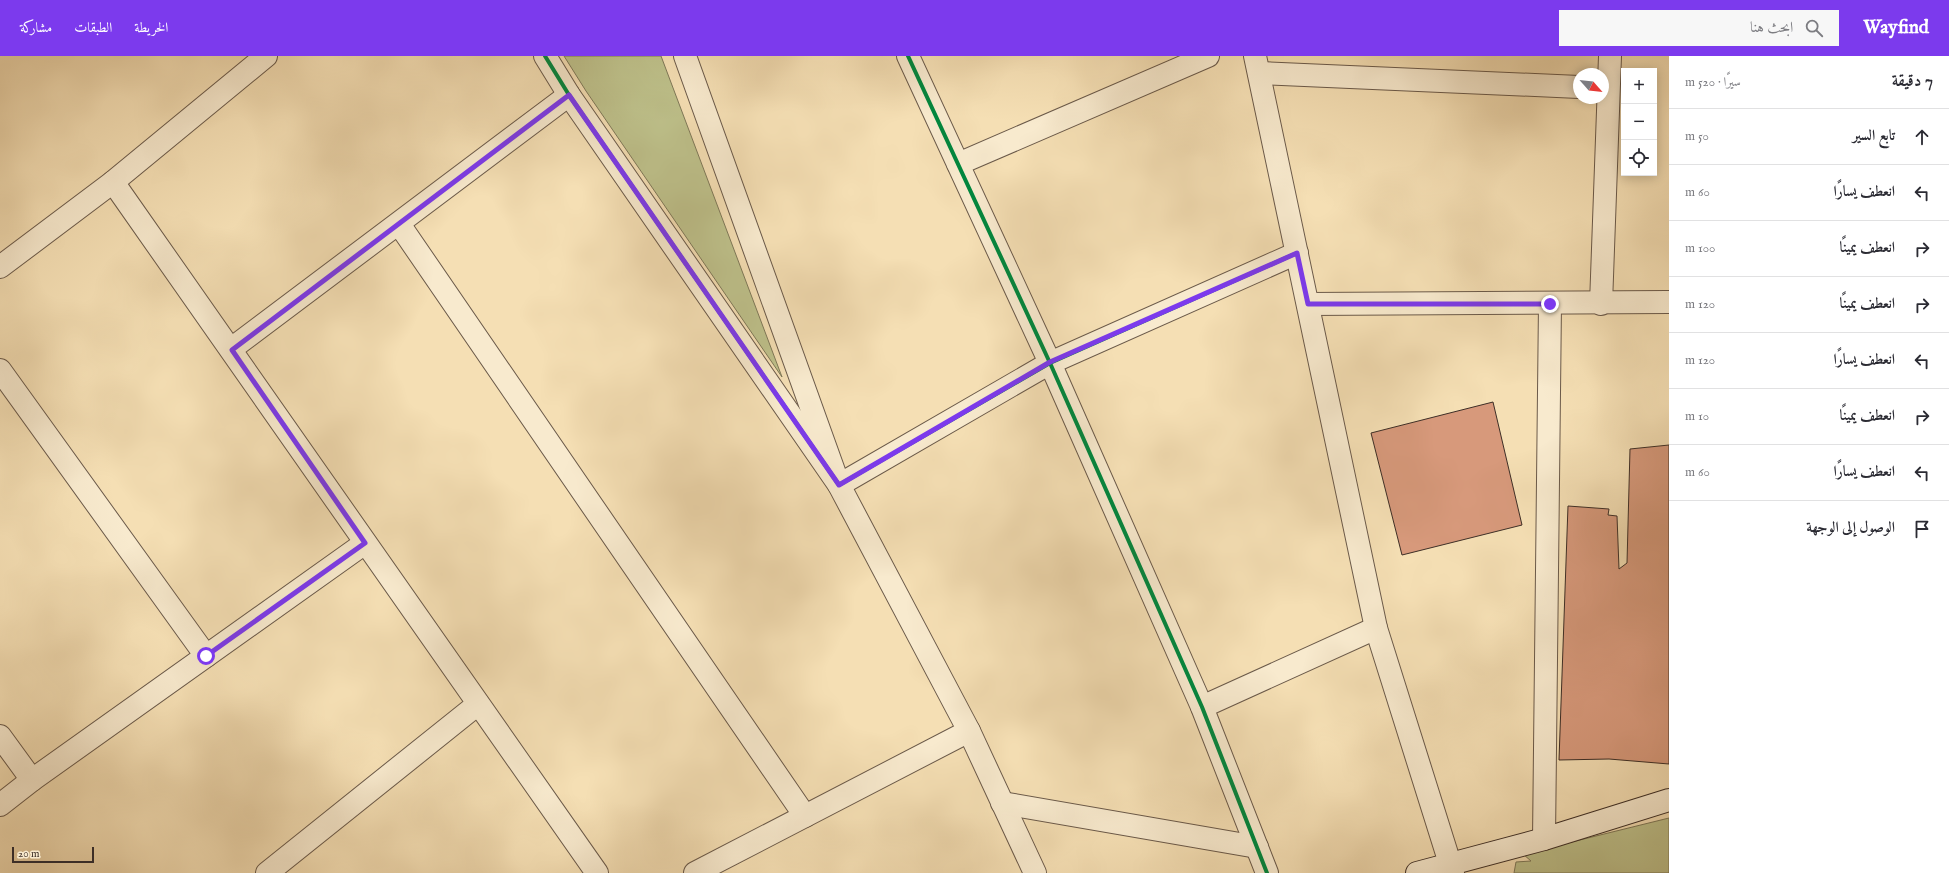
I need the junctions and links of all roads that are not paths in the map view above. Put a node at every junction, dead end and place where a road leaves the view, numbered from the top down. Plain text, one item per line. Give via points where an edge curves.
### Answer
1 (266, 56) edge
2 (545, 56) edge
3 (685, 56) edge
4 (908, 56) edge
5 (1208, 56) edge
6 (1610, 56) edge
7 (1257, 65) edge
8 (1608, 68) edge
9 (1573, 87) edge
10 (569, 95) junction
11 (1606, 104) edge
12 (958, 164) junction
13 (113, 182) junction
14 (398, 224) junction
15 (1297, 253) junction
16 (0, 267) edge
17 (1669, 302) edge
18 (1308, 304) junction
19 (1550, 304) junction
20 (1601, 304) junction
21 (232, 350) junction
22 (1050, 362) junction
23 (0, 370) edge
24 (839, 485) junction
25 (365, 543) junction
26 (1376, 628) junction
27 (206, 656) junction
28 (478, 704) junction
29 (1202, 707) junction
30 (969, 732) junction
31 (0, 736) edge
32 (32, 780) junction
33 (1669, 800) edge
34 (1002, 803) junction
35 (0, 805) edge
36 (805, 816) junction
37 (1544, 839) junction
38 (1256, 847) junction
39 (1451, 869) edge
40 (267, 873) edge
41 (597, 873) edge
42 (695, 873) edge
43 (1035, 873) edge
44 (1267, 873) edge
45 (1417, 873) edge

1 - 13 street
2 - 10 street
3 - 24 street
4 - 12 street
5 - 12 street
6 - 8 street
7 - 9 street
7 - 15 street
10 - 14 street
10 - 24 street
11 - 20 street
12 - 22 street
13 - 16 street
13 - 21 street
14 - 21 street
14 - 36 street
15 - 18 street
15 - 22 street
17 - 20 street
18 - 19 street
18 - 26 street
19 - 20 street
19 - 37 street
21 - 25 street
22 - 24 street
22 - 29 street
23 - 27 street
24 - 30 street
25 - 27 street
25 - 28 street
26 - 29 street
26 - 39 street
27 - 32 street
28 - 40 street
28 - 41 street
29 - 38 street
30 - 34 street
30 - 36 street
31 - 32 street
32 - 35 street
33 - 37 street
34 - 38 street
34 - 43 street
36 - 42 street
37 - 39 street
38 - 44 street
39 - 45 street

